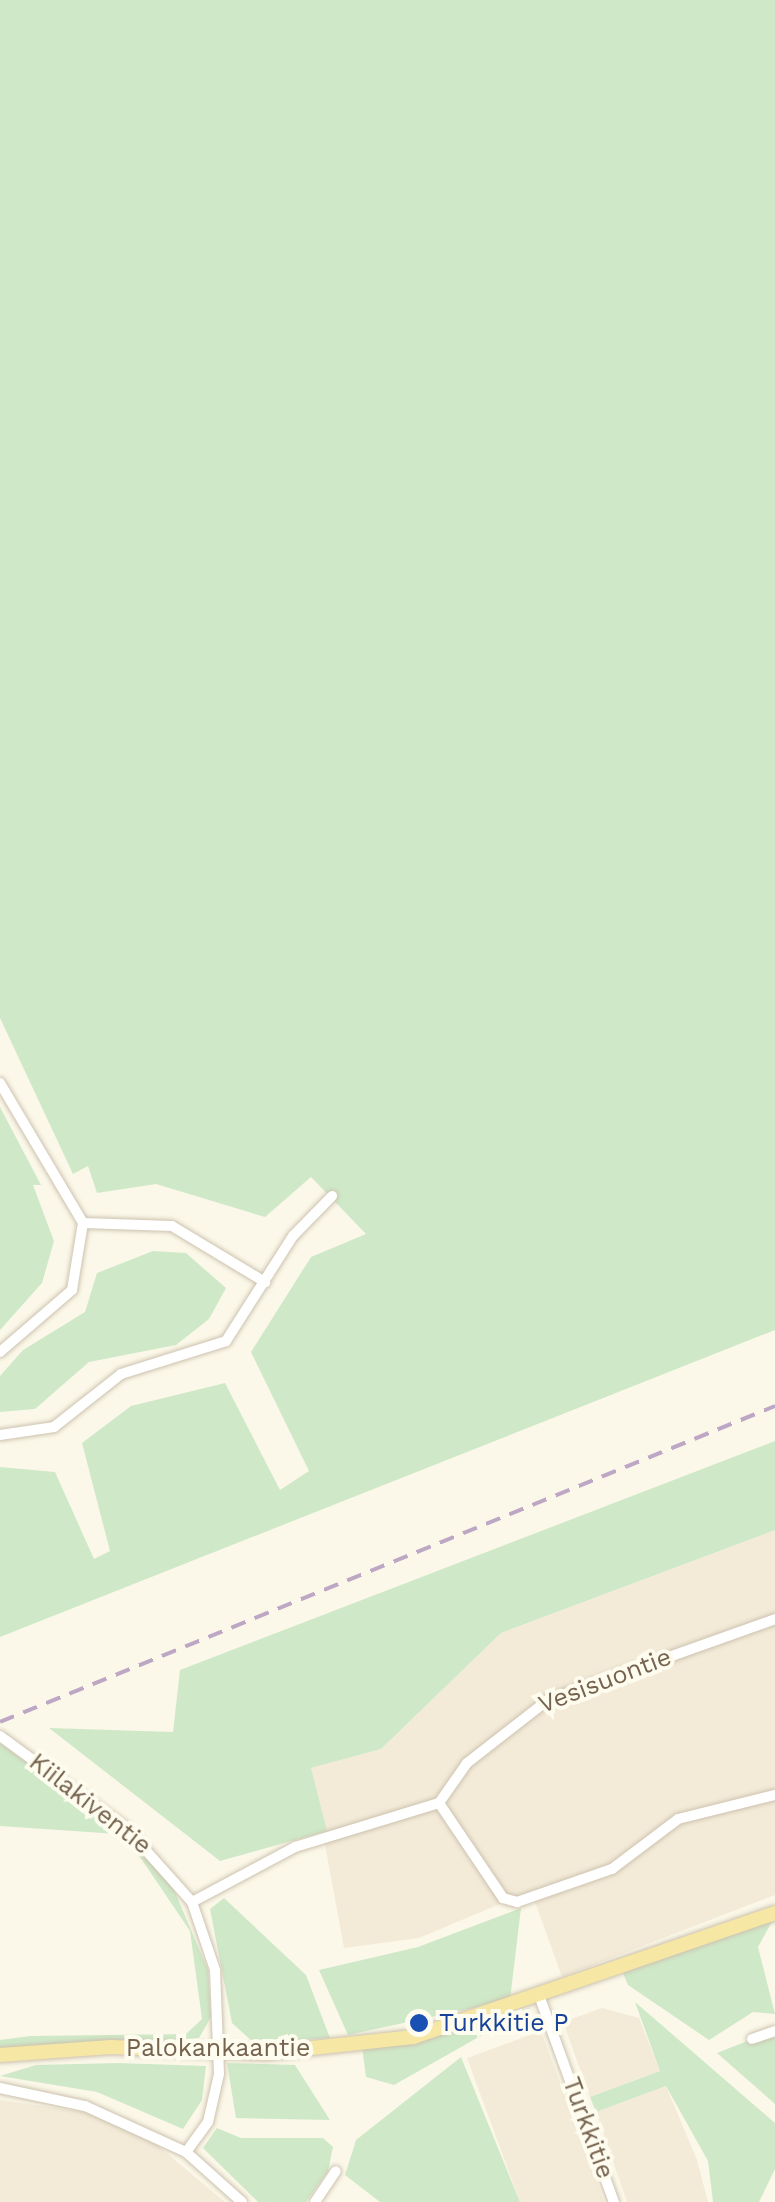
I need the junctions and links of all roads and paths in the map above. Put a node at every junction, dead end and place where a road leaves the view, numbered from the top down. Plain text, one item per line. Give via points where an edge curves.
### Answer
1 (0, 1082) edge
2 (332, 1196) dead end
3 (83, 1223) junction
4 (264, 1282) junction
5 (0, 1352) edge
6 (0, 1435) edge
7 (775, 1619) edge
8 (0, 1736) edge
9 (775, 1795) edge
10 (439, 1803) junction
11 (192, 1902) junction
12 (775, 1913) edge
13 (540, 1998) junction
14 (775, 2031) edge
15 (752, 2039) dead end
16 (218, 2049) junction
17 (0, 2056) edge
18 (0, 2088) edge
19 (186, 2152) junction
20 (336, 2171) dead end
21 (242, 2202) edge
22 (315, 2202) edge
23 (614, 2202) edge

1 - 3 street
2 - 4 street
3 - 4 street via 172,1226
3 - 5 street via 72,1290
4 - 6 street via 218,1346 121,1374 54,1427
7 - 10 street, Vesisuontie via 525,1712 450,1780
8 - 11 street, Kiilakiventie via 126,1826
9 - 10 street via 678,1819 612,1869 516,1902 504,1898
10 - 11 street via 295,1848
11 - 16 street, Kiilakiventie via 215,1970
12 - 13 main road, Palokankaantie
13 - 16 main road, Palokankaantie via 412,2037 266,2053
13 - 23 street, Turkkitie
14 - 15 street
16 - 17 main road, Palokankaantie
16 - 19 street, Kiilakiventie via 208,2122
18 - 19 street via 86,2106
19 - 21 street
20 - 22 street

